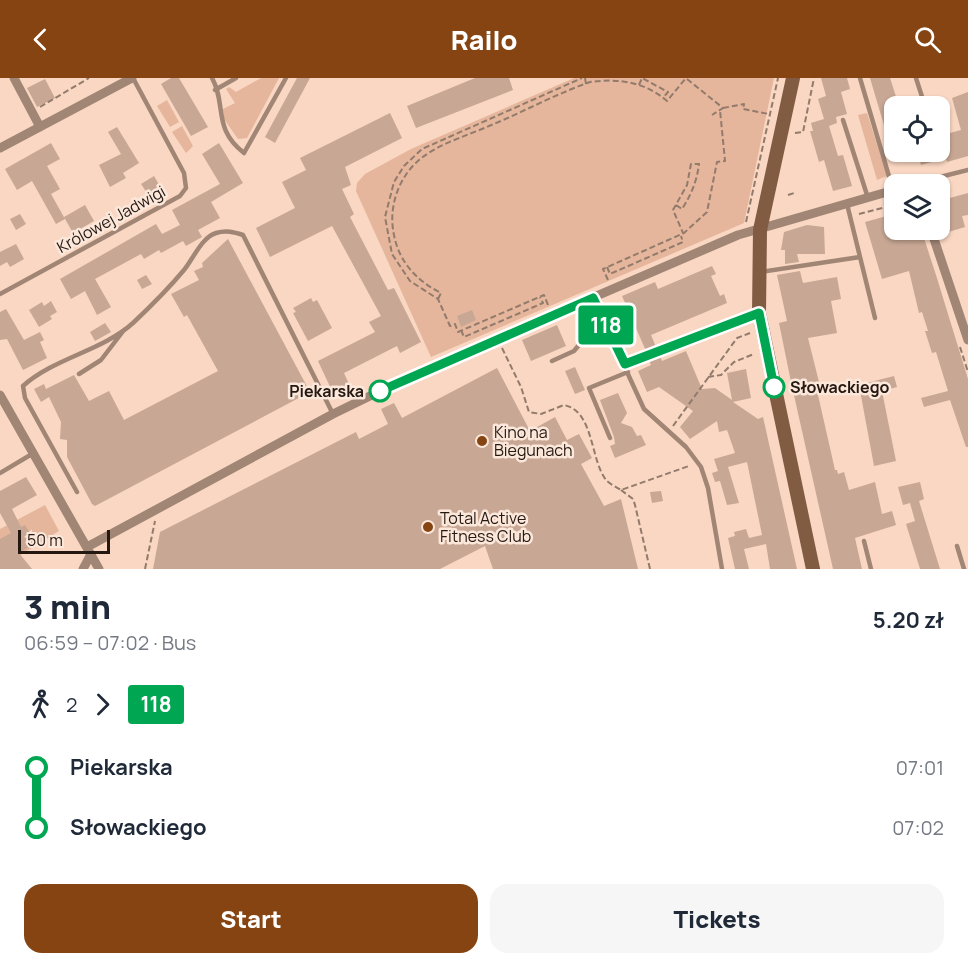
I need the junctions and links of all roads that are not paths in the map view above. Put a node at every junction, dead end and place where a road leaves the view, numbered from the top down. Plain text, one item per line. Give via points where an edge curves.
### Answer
1 (14, 78) edge
2 (133, 78) edge
3 (212, 78) edge
4 (236, 78) edge
5 (286, 78) edge
6 (860, 78) edge
7 (916, 78) edge
8 (798, 82) edge
9 (215, 90) junction
10 (922, 96) edge
11 (843, 120) dead end
12 (40, 127) junction
13 (0, 148) edge
14 (968, 170) edge
15 (888, 174) edge
16 (950, 175) edge
17 (884, 193) edge
18 (868, 198) junction
19 (847, 204) junction
20 (760, 230) junction
21 (934, 240) edge
22 (860, 257) junction
23 (758, 273) junction
24 (0, 294) edge
25 (593, 298) junction
26 (759, 313) junction
27 (875, 318) dead end
28 (604, 321) junction
29 (125, 328) junction
30 (968, 340) edge
31 (552, 360) dead end
32 (625, 364) junction
33 (628, 372) junction
34 (80, 374) dead end
35 (0, 395) edge
36 (333, 414) junction
37 (610, 438) dead end
38 (32, 454) junction
39 (0, 473) edge
40 (77, 492) dead end
41 (864, 541) dead end
42 (957, 546) dead end
43 (89, 551) junction
44 (83, 569) edge
45 (99, 569) edge
46 (722, 569) edge
47 (813, 569) edge
48 (871, 569) edge
49 (964, 569) edge

1 - 12 street
2 - 12 street
2 - 24 lane, Królowej Jadwigi via 184,173 186,188 180,196
3 - 9 lane
4 - 9 lane
5 - 9 lane via 244,153 224,130
6 - 15 lane
7 - 10 lane
8 - 20 main road
11 - 18 lane
12 - 13 street
14 - 16 lane
17 - 18 street
18 - 19 street
19 - 20 street
19 - 22 lane
20 - 23 main road
20 - 25 street
21 - 30 street
22 - 23 lane
22 - 27 lane
23 - 26 main road
25 - 28 lane
25 - 36 street
26 - 32 lane
26 - 47 main road
28 - 31 lane via 592,328 574,351
28 - 32 lane
29 - 34 lane via 101,360
29 - 36 lane via 184,270 214,233 230,231 243,235
29 - 40 lane via 38,372 22,386
32 - 33 lane
33 - 37 lane via 589,388
33 - 46 lane via 644,410 698,463 708,488
35 - 38 street
36 - 43 street
38 - 39 lane
38 - 43 street
41 - 48 lane
42 - 49 lane
43 - 44 street
43 - 45 street

